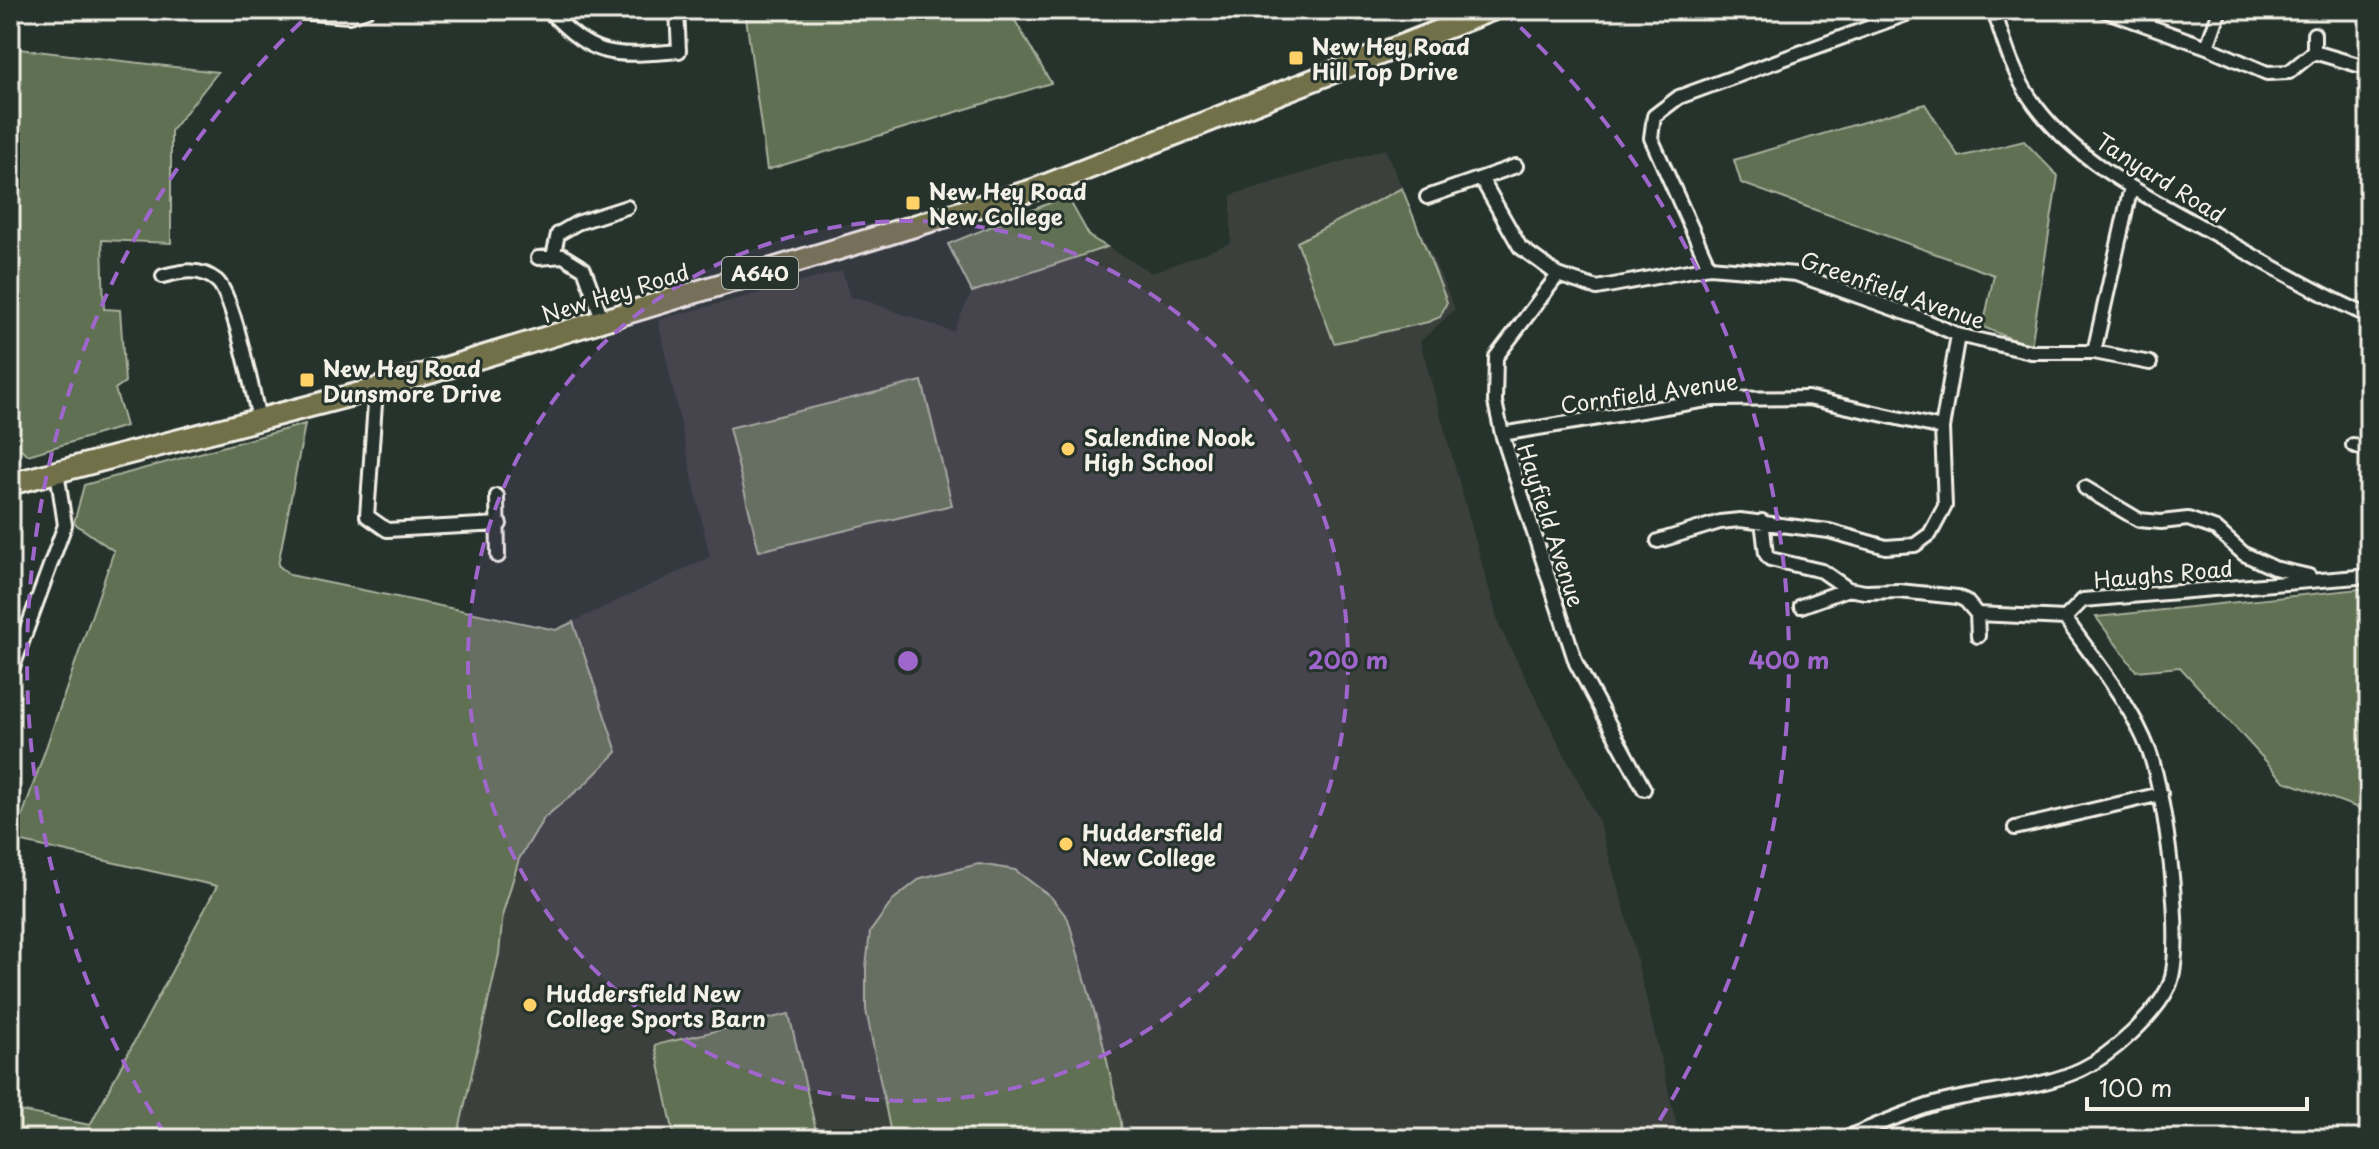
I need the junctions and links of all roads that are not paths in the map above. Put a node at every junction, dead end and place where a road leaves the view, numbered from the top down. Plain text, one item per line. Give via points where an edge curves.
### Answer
1 (270, 10) edge
2 (367, 10) edge
3 (548, 10) edge
4 (677, 10) edge
5 (1492, 10) edge
6 (1917, 10) edge
7 (1994, 10) edge
8 (2104, 10) edge
9 (2220, 10) edge
10 (1463, 15) edge
11 (2314, 34) dead end
12 (2207, 47) junction
13 (2314, 52) junction
14 (2358, 65) dead end
15 (1516, 166) dead end
16 (1482, 180) junction
17 (2131, 187) junction
18 (1427, 197) dead end
19 (627, 207) dead end
20 (553, 257) junction
21 (538, 258) dead end
22 (1709, 267) junction
23 (1558, 275) junction
24 (163, 276) dead end
25 (2369, 316) edge
26 (603, 321) junction
27 (1958, 335) junction
28 (2094, 352) junction
29 (2150, 363) dead end
30 (376, 389) junction
31 (259, 418) junction
32 (1942, 428) junction
33 (1502, 434) junction
34 (2353, 445) dead end
35 (2369, 451) edge
36 (57, 471) junction
37 (10, 484) edge
38 (2085, 488) dead end
39 (497, 496) dead end
40 (1762, 521) junction
41 (500, 524) junction
42 (1658, 541) dead end
43 (498, 556) dead end
44 (2367, 576) edge
45 (1848, 589) junction
46 (1801, 606) dead end
47 (1977, 614) junction
48 (2065, 618) junction
49 (1978, 636) dead end
50 (10, 675) edge
51 (1644, 789) dead end
52 (2161, 794) junction
53 (2015, 828) dead end
54 (1843, 1139) edge

1 - 2 street via 349,16
3 - 4 street via 570,34 621,56 679,51
5 - 10 highway, New Hey Road / A640
6 - 22 street via 1679,97 1654,116 1651,138
7 - 17 street, Tanyard Road via 2011,63 2035,105 2074,146
8 - 12 street
9 - 12 street
10 - 26 highway, New Hey Road / A640 via 1033,190
11 - 13 street
12 - 13 street via 2267,73 2289,72
13 - 14 street
15 - 16 street
16 - 18 street
16 - 23 street, Greenfield Avenue via 1520,247
17 - 25 street, Tanyard Road
17 - 28 street
19 - 20 street via 558,234
20 - 21 street
20 - 26 street via 563,256 584,269
22 - 23 street, Greenfield Avenue via 1597,288
22 - 27 street, Greenfield Avenue via 1796,274
23 - 33 street, Hayfield Avenue via 1496,357 1495,402
24 - 31 street via 188,270 218,282 229,301
26 - 30 highway, New Hey Road / A640
27 - 28 street, Greenfield Avenue via 2031,352
27 - 32 street
28 - 29 street, Greenfield Avenue
30 - 31 highway, New Hey Road / A640
30 - 41 street via 367,516 387,530
31 - 36 highway, New Hey Road / A640
32 - 33 street, Cornfield Avenue via 1808,398 1713,399
32 - 40 street via 1945,506 1930,534 1915,545 1886,547
33 - 51 street, Hayfield Avenue via 1576,663
34 - 35 street
36 - 37 highway, New Hey Road / A640
36 - 50 street via 65,525
38 - 44 street, Haughs Road via 2139,520 2188,519 2216,529 2244,554 2274,568 2305,576
39 - 41 street
40 - 42 street via 1720,522
40 - 45 street via 1770,559 1822,571
41 - 43 street
44 - 48 street, Haughs Road via 2083,600
45 - 46 street
45 - 47 street via 1958,597
47 - 48 street
47 - 49 street
48 - 52 street via 2132,714
52 - 53 street
52 - 54 street via 2173,878 2174,957 2169,985 2150,1013 2113,1050 2083,1069 2051,1081 1934,1104

